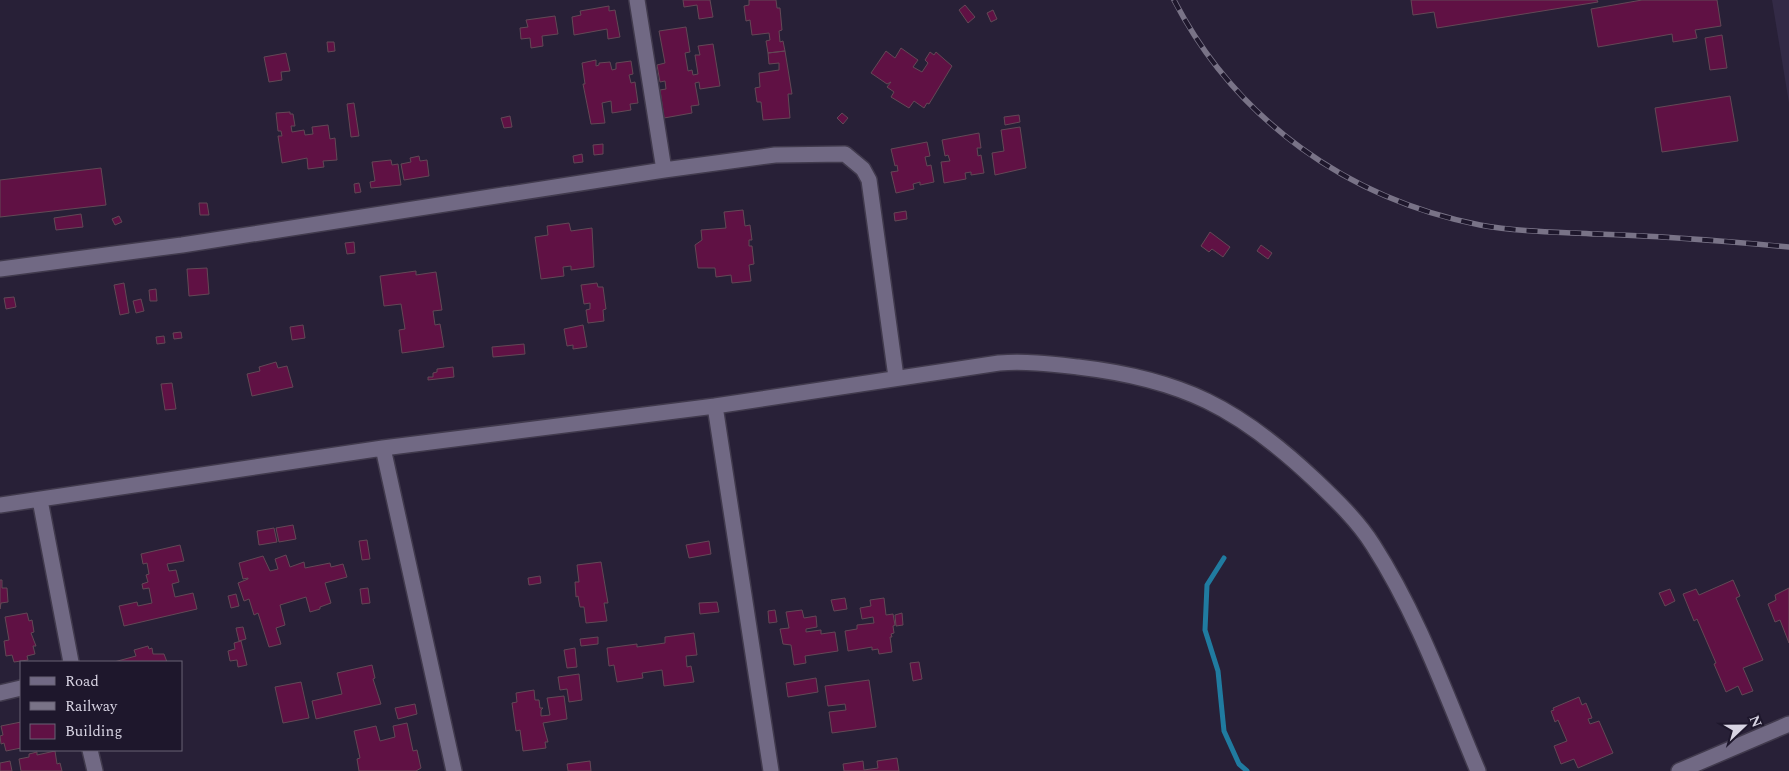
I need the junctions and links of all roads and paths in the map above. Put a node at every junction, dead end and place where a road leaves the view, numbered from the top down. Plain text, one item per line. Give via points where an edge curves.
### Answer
1 (637, 0) edge
2 (664, 170) junction
3 (0, 269) edge
4 (896, 377) junction
5 (715, 406) junction
6 (383, 448) junction
7 (40, 500) junction
8 (0, 505) edge
9 (71, 661) edge
10 (20, 688) edge
11 (0, 693) edge
12 (1789, 724) edge
13 (90, 751) edge
14 (95, 771) edge
15 (454, 771) edge
16 (771, 771) edge
17 (1478, 771) edge
18 (1679, 771) edge

1 - 2 street
2 - 3 street via 182,245
2 - 4 street via 775,155 828,153 845,154 864,169 869,180
4 - 5 street
4 - 17 street via 999,362 1050,364 1129,374 1202,397 1233,414 1306,472 1372,543 1409,608
5 - 6 street
5 - 16 street
6 - 7 street
6 - 15 street
7 - 8 street
7 - 9 street
10 - 11 street
12 - 18 street
13 - 14 street

